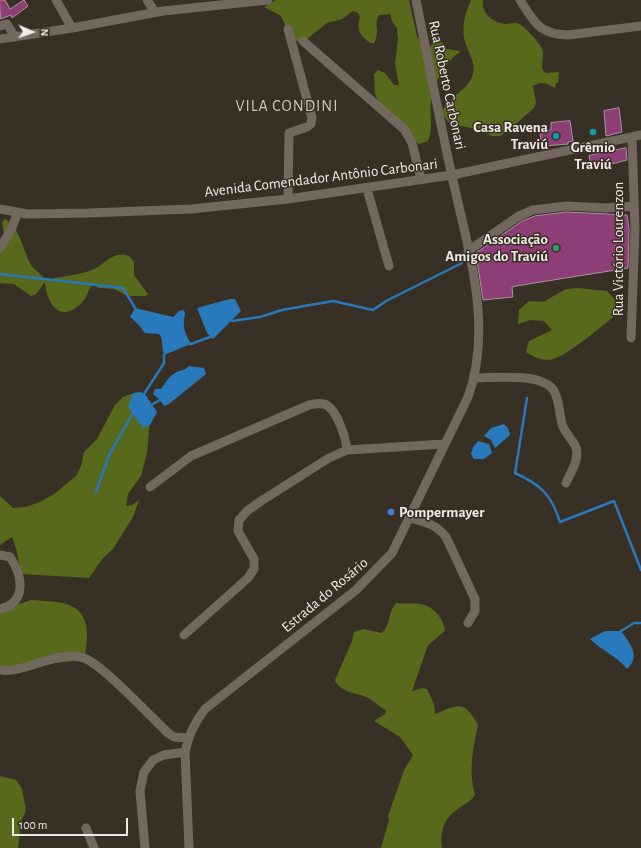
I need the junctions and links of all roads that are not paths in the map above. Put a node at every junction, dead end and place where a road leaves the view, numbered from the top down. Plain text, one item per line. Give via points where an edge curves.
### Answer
1 (56, 0) edge
2 (147, 0) edge
3 (268, 0) edge
4 (416, 0) edge
5 (520, 0) edge
6 (155, 12) junction
7 (0, 26) edge
8 (641, 26) edge
9 (72, 28) junction
10 (288, 29) dead end
11 (15, 37) junction
12 (1, 38) edge
13 (303, 42) dead end
14 (641, 135) edge
15 (632, 137) junction
16 (452, 176) junction
17 (421, 179) junction
18 (367, 189) junction
19 (288, 199) junction
20 (634, 206) junction
21 (0, 209) edge
22 (18, 212) junction
23 (0, 248) edge
24 (468, 251) junction
25 (389, 266) dead end
26 (631, 338) dead end
27 (474, 378) junction
28 (444, 444) junction
29 (348, 450) junction
30 (566, 483) dead end
31 (150, 487) dead end
32 (410, 518) junction
33 (0, 555) edge
34 (0, 609) edge
35 (468, 623) dead end
36 (184, 635) dead end
37 (0, 670) edge
38 (188, 738) junction
39 (185, 752) junction
40 (86, 828) dead end
41 (94, 848) edge
42 (145, 848) edge
43 (189, 848) edge

1 - 9 street
2 - 6 street
3 - 6 street
4 - 16 street, Rua Roberto Carbonari
5 - 8 street via 542,30 556,34 568,35
6 - 9 street
7 - 11 street via 7,24
9 - 11 street
10 - 19 street via 312,118 311,124 307,127 289,132
11 - 12 street
13 - 17 street via 404,129 412,143
14 - 15 street, Avenida Comendador Antônio Carbonari
15 - 16 street, Avenida Comendador Antônio Carbonari
15 - 20 street, Rua Victório Lourenzon
16 - 17 street, Avenida Comendador Antônio Carbonari
16 - 24 street, Estrada do Rosário
17 - 18 street, Avenida Comendador Antônio Carbonari
18 - 19 street, Avenida Comendador Antônio Carbonari
18 - 25 street
19 - 22 street, Avenida Comendador Antônio Carbonari via 191,209 88,214
20 - 24 street via 567,206 533,210 519,216
20 - 26 street, Rua Victório Lourenzon
21 - 22 street, Avenida Comendador Antônio Carbonari
22 - 23 street
24 - 27 street, Estrada do Rosário via 480,328
27 - 28 street, Estrada do Rosário
27 - 30 street via 540,380 548,384 554,391 563,427 576,447 577,458
28 - 29 street
28 - 32 street, Estrada do Rosário
29 - 31 street via 346,439 333,411 327,405 309,405 191,456
29 - 36 street via 329,458 247,511 240,520 238,532 254,559 254,569 248,578
32 - 35 street via 433,525 446,537 475,599 475,611
32 - 38 street, Estrada do Rosário via 392,553 370,577 205,709 195,722
33 - 34 street via 10,557 14,562 20,592 17,601 10,607
37 - 38 street via 70,656 84,658 98,667 168,733 174,737
38 - 39 street, Estrada do Rosário
39 - 42 street via 164,755 153,760 144,772 140,792
39 - 43 street, Estrada do Rosário
40 - 41 street

